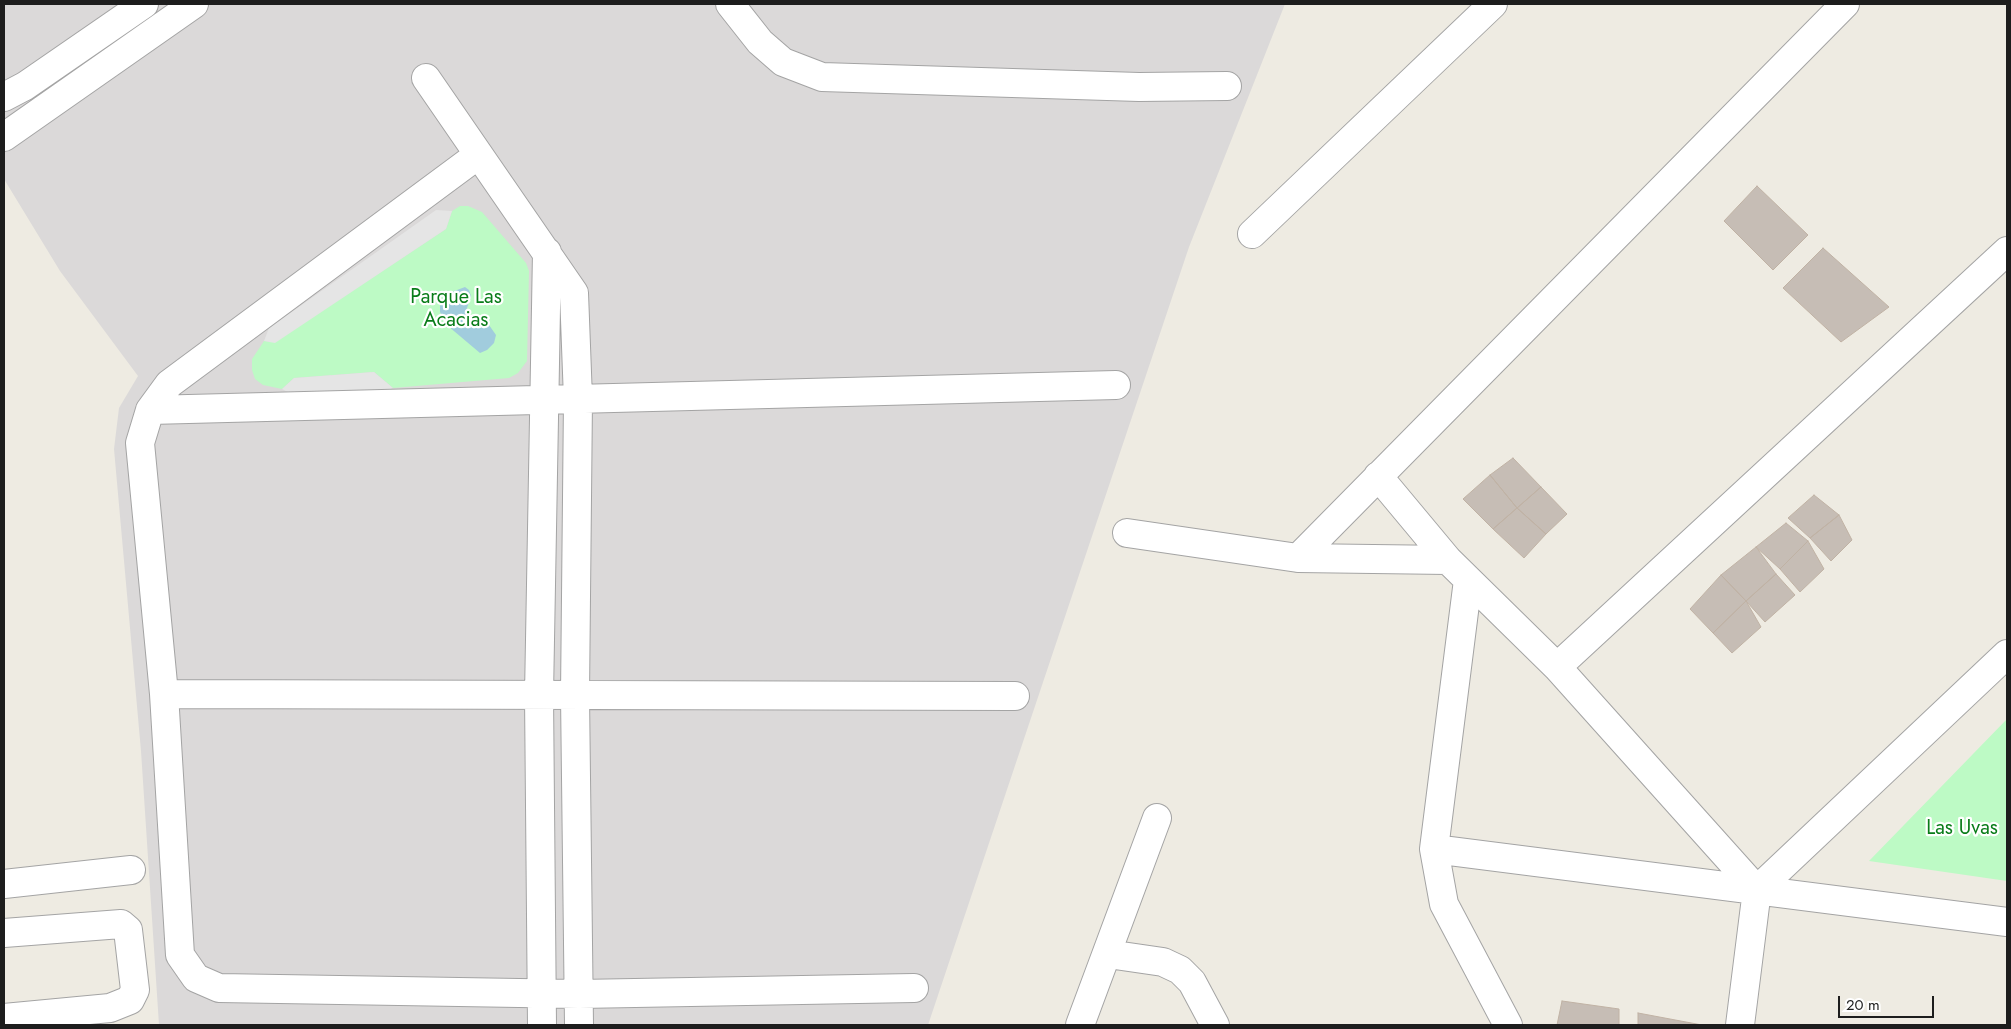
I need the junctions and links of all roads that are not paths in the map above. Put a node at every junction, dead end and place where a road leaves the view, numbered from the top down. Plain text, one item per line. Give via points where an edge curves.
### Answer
1 (144, 4) edge
2 (194, 4) edge
3 (730, 4) edge
4 (1493, 4) edge
5 (1845, 4) edge
6 (426, 78) dead end
7 (1227, 86) dead end
8 (4, 97) edge
9 (4, 137) edge
10 (478, 155) junction
11 (1252, 234) dead end
12 (2007, 251) edge
13 (547, 252) junction
14 (1116, 385) dead end
15 (544, 398) junction
16 (578, 399) junction
17 (150, 410) junction
18 (1378, 476) junction
19 (1127, 534) dead end
20 (1298, 558) junction
21 (1448, 560) junction
22 (1468, 580) junction
23 (2007, 654) edge
24 (1557, 667) junction
25 (164, 694) junction
26 (538, 695) junction
27 (575, 695) junction
28 (1015, 696) dead end
29 (1157, 818) dead end
30 (1434, 849) junction
31 (131, 870) dead end
32 (4, 884) edge
33 (1756, 890) junction
34 (2007, 922) edge
35 (4, 932) edge
36 (1108, 954) junction
37 (914, 988) dead end
38 (541, 993) junction
39 (579, 994) junction
40 (4, 1018) edge
41 (542, 1025) edge
42 (580, 1025) edge
43 (1080, 1025) edge
44 (1215, 1025) edge
45 (1508, 1025) edge
46 (1740, 1025) edge

1 - 8 street
2 - 9 street
3 - 7 street via 760,42 783,62 822,77 1139,87
4 - 11 street
5 - 18 street
6 - 10 street
10 - 13 street
10 - 17 street via 169,384
12 - 24 street
13 - 15 street
13 - 16 street via 574,292
14 - 16 street
15 - 16 street
15 - 17 street
15 - 26 street
16 - 27 street
17 - 25 street via 140,443
18 - 20 street
18 - 21 street
19 - 20 street
20 - 21 street
21 - 22 street
22 - 24 street
22 - 30 street
23 - 33 street
24 - 33 street
25 - 26 street
25 - 38 street via 180,955 196,978 219,988
26 - 27 street
26 - 38 street
27 - 28 street
27 - 39 street
29 - 36 street
30 - 33 street
30 - 45 street via 1444,904
31 - 32 street
33 - 34 street
33 - 46 street
35 - 40 street via 121,924 128,930 135,990 130,1000 110,1008
36 - 43 street
36 - 44 street via 1163,962 1180,970 1192,982
37 - 39 street
38 - 39 street
38 - 41 street
39 - 42 street

